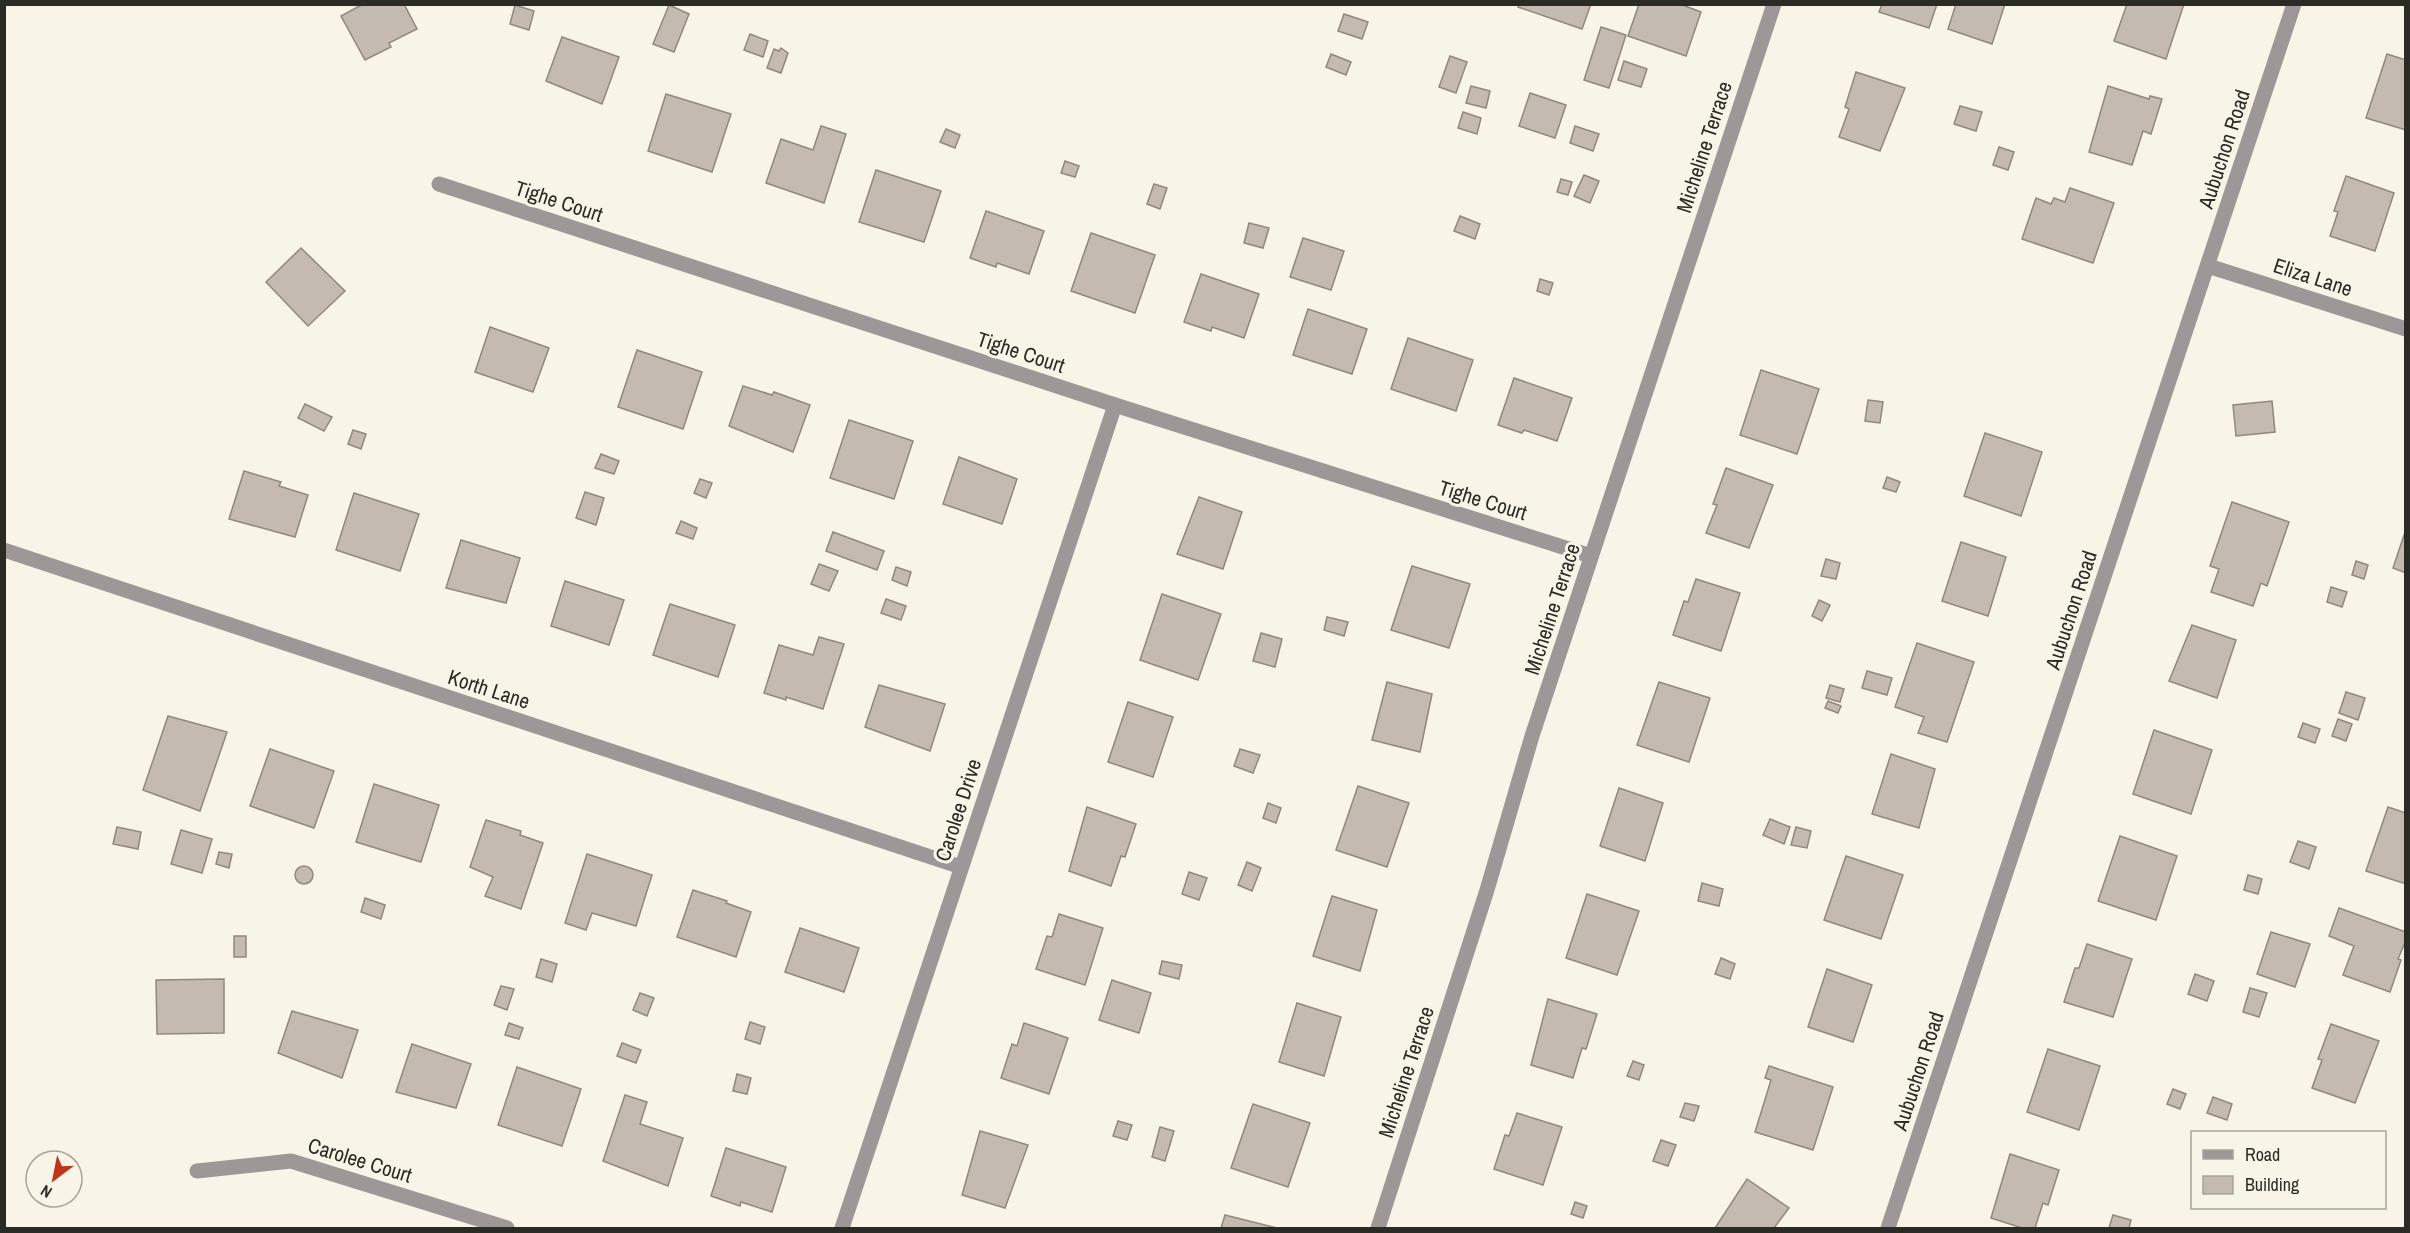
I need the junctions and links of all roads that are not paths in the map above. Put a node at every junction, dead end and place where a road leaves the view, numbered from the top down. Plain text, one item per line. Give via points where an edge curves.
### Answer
1 (1774, 4) edge
2 (2294, 4) edge
3 (439, 184) dead end
4 (2208, 266) junction
5 (2406, 329) edge
6 (1115, 405) junction
7 (4, 550) edge
8 (1591, 556) junction
9 (961, 867) junction
10 (197, 1172) dead end
11 (507, 1228) edge
12 (842, 1228) edge
13 (1378, 1228) edge
14 (1888, 1228) edge

1 - 8 street, Micheline Terrace
2 - 4 street, Aubuchon Road
3 - 6 street, Tighe Court
4 - 5 street, Eliza Lane
4 - 14 street, Aubuchon Road
6 - 8 street, Tighe Court
6 - 9 street, Carolee Drive
7 - 9 street, Korth Lane
8 - 13 street, Micheline Terrace
9 - 12 street, Carolee Drive
10 - 11 street, Carolee Court via 291,1161

